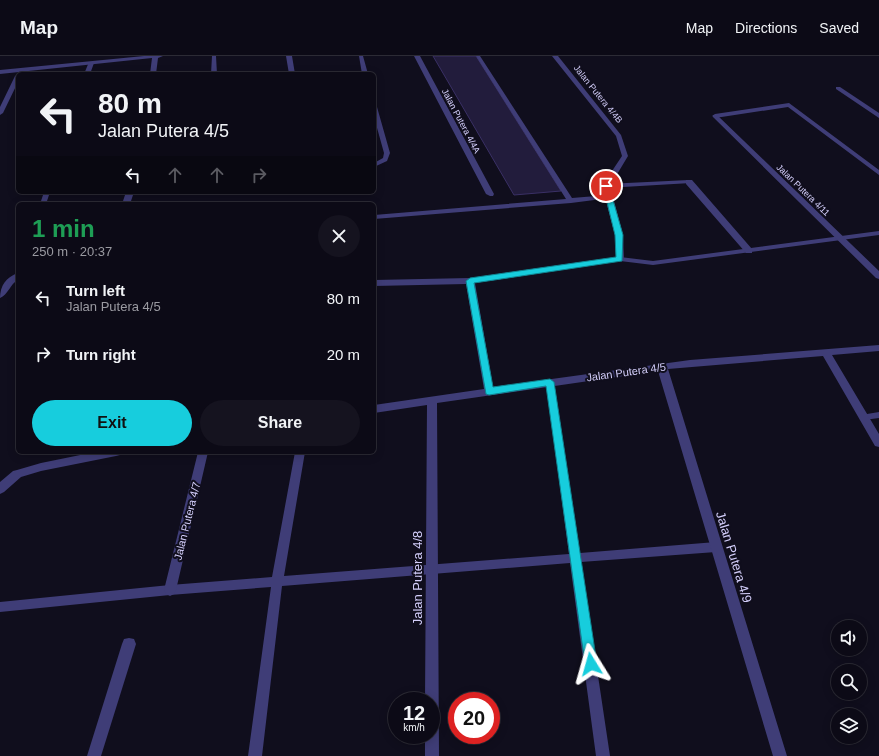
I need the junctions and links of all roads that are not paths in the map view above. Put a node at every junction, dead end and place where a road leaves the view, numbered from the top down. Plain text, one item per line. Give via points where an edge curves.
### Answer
1 (156, 56) edge
2 (160, 56) edge
3 (214, 56) edge
4 (289, 56) edge
5 (361, 56) edge
6 (417, 56) edge
7 (478, 56) edge
8 (555, 56) edge
9 (91, 64) junction
10 (0, 72) edge
11 (33, 72) edge
12 (88, 72) edge
13 (153, 72) edge
14 (214, 72) edge
15 (292, 72) edge
16 (365, 72) edge
17 (16, 74) edge
18 (16, 80) edge
19 (838, 88) dead end
20 (0, 113) edge
21 (376, 114) edge
22 (715, 116) joint
23 (879, 116) edge
24 (376, 164) edge
25 (879, 173) edge
26 (688, 182) joint
27 (606, 186) junction
28 (490, 194) dead end
29 (608, 197) junction
30 (571, 200) junction
31 (376, 217) edge
32 (879, 233) edge
33 (841, 239) junction
34 (749, 251) junction
35 (620, 259) junction
36 (879, 276) edge
37 (16, 277) edge
38 (470, 281) junction
39 (376, 283) edge
40 (0, 295) edge
41 (879, 348) edge
42 (825, 352) junction
43 (662, 367) junction
44 (550, 382) junction
45 (489, 391) junction
46 (432, 401) junction
47 (376, 409) edge
48 (879, 415) edge
49 (864, 417) junction
50 (879, 443) edge
51 (106, 454) edge
52 (203, 454) edge
53 (300, 454) edge
54 (0, 489) edge
55 (716, 546) junction
56 (576, 558) junction
57 (432, 569) junction
58 (277, 582) junction
59 (170, 590) junction
60 (0, 607) edge
61 (129, 644) dead end
62 (94, 756) edge
63 (255, 756) edge
64 (432, 756) edge
65 (603, 756) edge
66 (780, 756) edge

1 - 2 street
1 - 9 street
1 - 13 street
3 - 14 lane
4 - 15 street
5 - 16 lane
6 - 28 street, Jalan Putera 4/4A
7 - 30 lane
8 - 27 street, Jalan Putera 4/4B via 619,136 624,156
9 - 11 street
9 - 12 lane
10 - 17 street
18 - 20 street
19 - 23 street
21 - 24 lane via 388,153 383,161
22 - 25 lane via 789,105
22 - 33 street, Jalan Putera 4/11
26 - 27 lane
26 - 34 street
27 - 29 street
29 - 30 lane
29 - 35 street via 619,235
30 - 31 lane
32 - 33 lane
33 - 34 lane
33 - 36 street, Jalan Putera 4/11
34 - 35 lane via 653,263
35 - 38 street
37 - 40 street
38 - 39 street
38 - 45 street
41 - 42 street, Jalan Putera 4/5
42 - 43 street, Jalan Putera 4/5
42 - 49 street
43 - 44 street, Jalan Putera 4/5
43 - 55 street, Jalan Putera 4/9
44 - 45 street, Jalan Putera 4/5
44 - 56 lane
45 - 46 street, Jalan Putera 4/5
46 - 47 street, Jalan Putera 4/5
46 - 57 street, Jalan Putera 4/8
48 - 49 lane
49 - 50 street
51 - 54 street via 17,474
52 - 59 street, Jalan Putera 4/7
53 - 58 lane
55 - 56 lane
55 - 66 street, Jalan Putera 4/9
56 - 57 lane
56 - 65 lane
57 - 58 lane
57 - 64 street, Jalan Putera 4/8
58 - 59 lane
58 - 63 lane
59 - 60 lane
61 - 62 street

